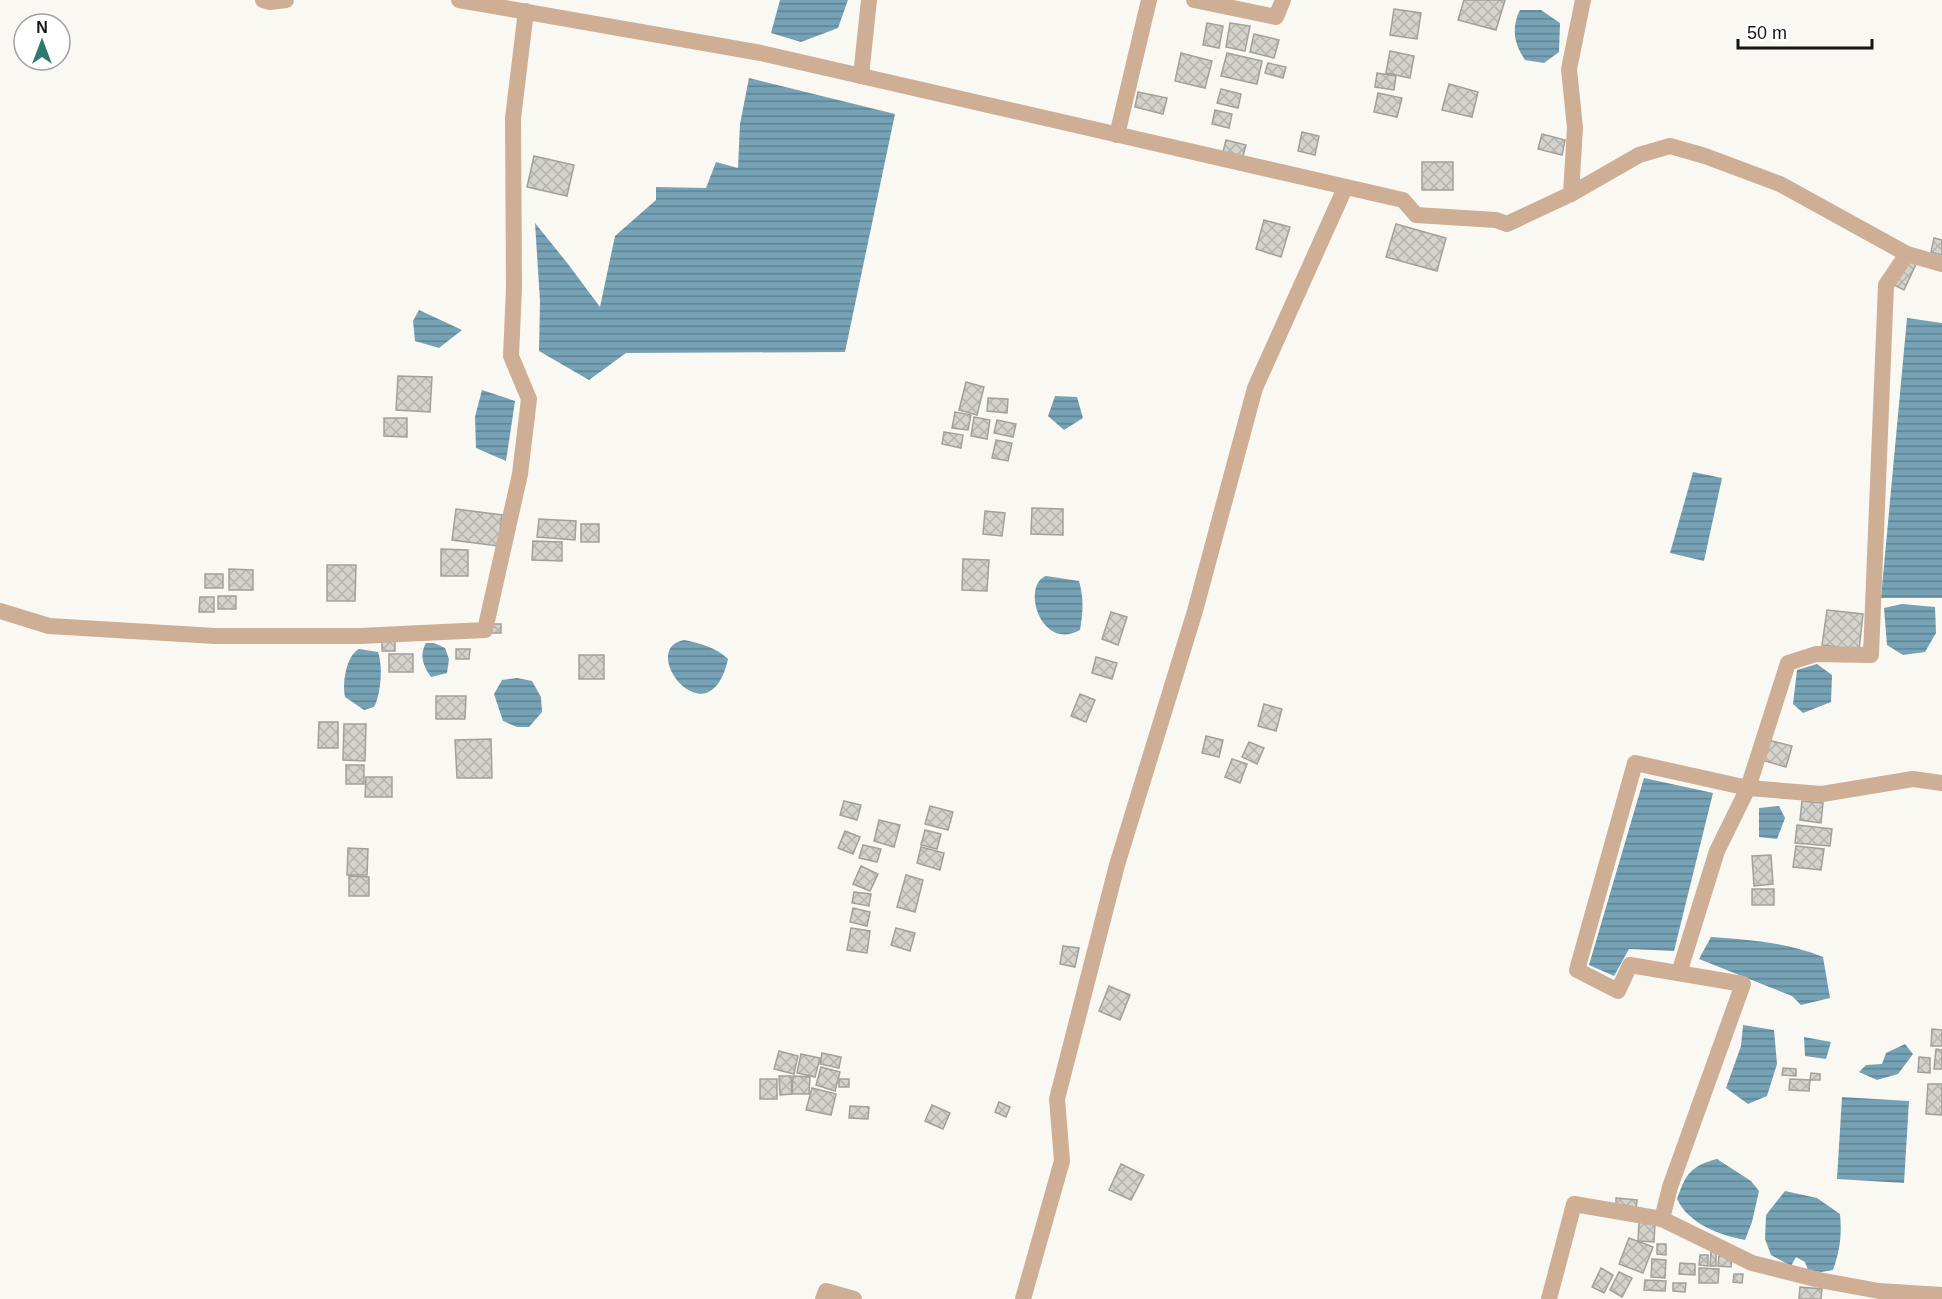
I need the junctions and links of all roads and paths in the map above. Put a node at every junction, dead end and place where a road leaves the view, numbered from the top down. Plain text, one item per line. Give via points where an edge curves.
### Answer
1 (263, 0) edge
2 (286, 0) edge
3 (459, 0) edge
4 (869, 0) edge
5 (1149, 0) edge
6 (1194, 0) edge
7 (1283, 0) edge
8 (1583, 0) edge
9 (526, 11) junction
10 (861, 76) junction
11 (1117, 135) junction
12 (1345, 188) junction
13 (1570, 194) junction
14 (1907, 254) junction
15 (1942, 264) edge
16 (0, 611) edge
17 (1942, 783) edge
18 (1748, 788) junction
19 (1679, 974) junction
20 (1662, 1219) junction
21 (1942, 1295) edge
22 (823, 1299) edge
23 (854, 1299) edge
24 (1023, 1299) edge
25 (1549, 1299) edge

1 - 2 street
3 - 9 street
4 - 10 street
5 - 11 street
6 - 7 street via 1276,17
8 - 13 street via 1569,69 1575,128
9 - 10 street via 761,53
9 - 16 street via 513,118 511,356 529,399 520,474 485,630 360,636 215,636 49,626
10 - 11 street
11 - 12 street
12 - 13 street via 1404,200 1416,215 1507,224
12 - 24 street via 1255,388 1195,611 1117,866 1056,1100 1062,1161
13 - 14 street via 1639,155 1670,146 1780,184
14 - 15 street
14 - 18 street via 1886,285 1871,655 1816,654 1788,663
17 - 18 street via 1913,779 1822,794
18 - 19 street via 1717,851
18 - 19 street via 1635,763 1577,970 1618,992 1630,965
19 - 20 street via 1743,984
20 - 21 street via 1752,1263 1879,1291
20 - 25 street via 1574,1204
22 - 23 street via 826,1291

